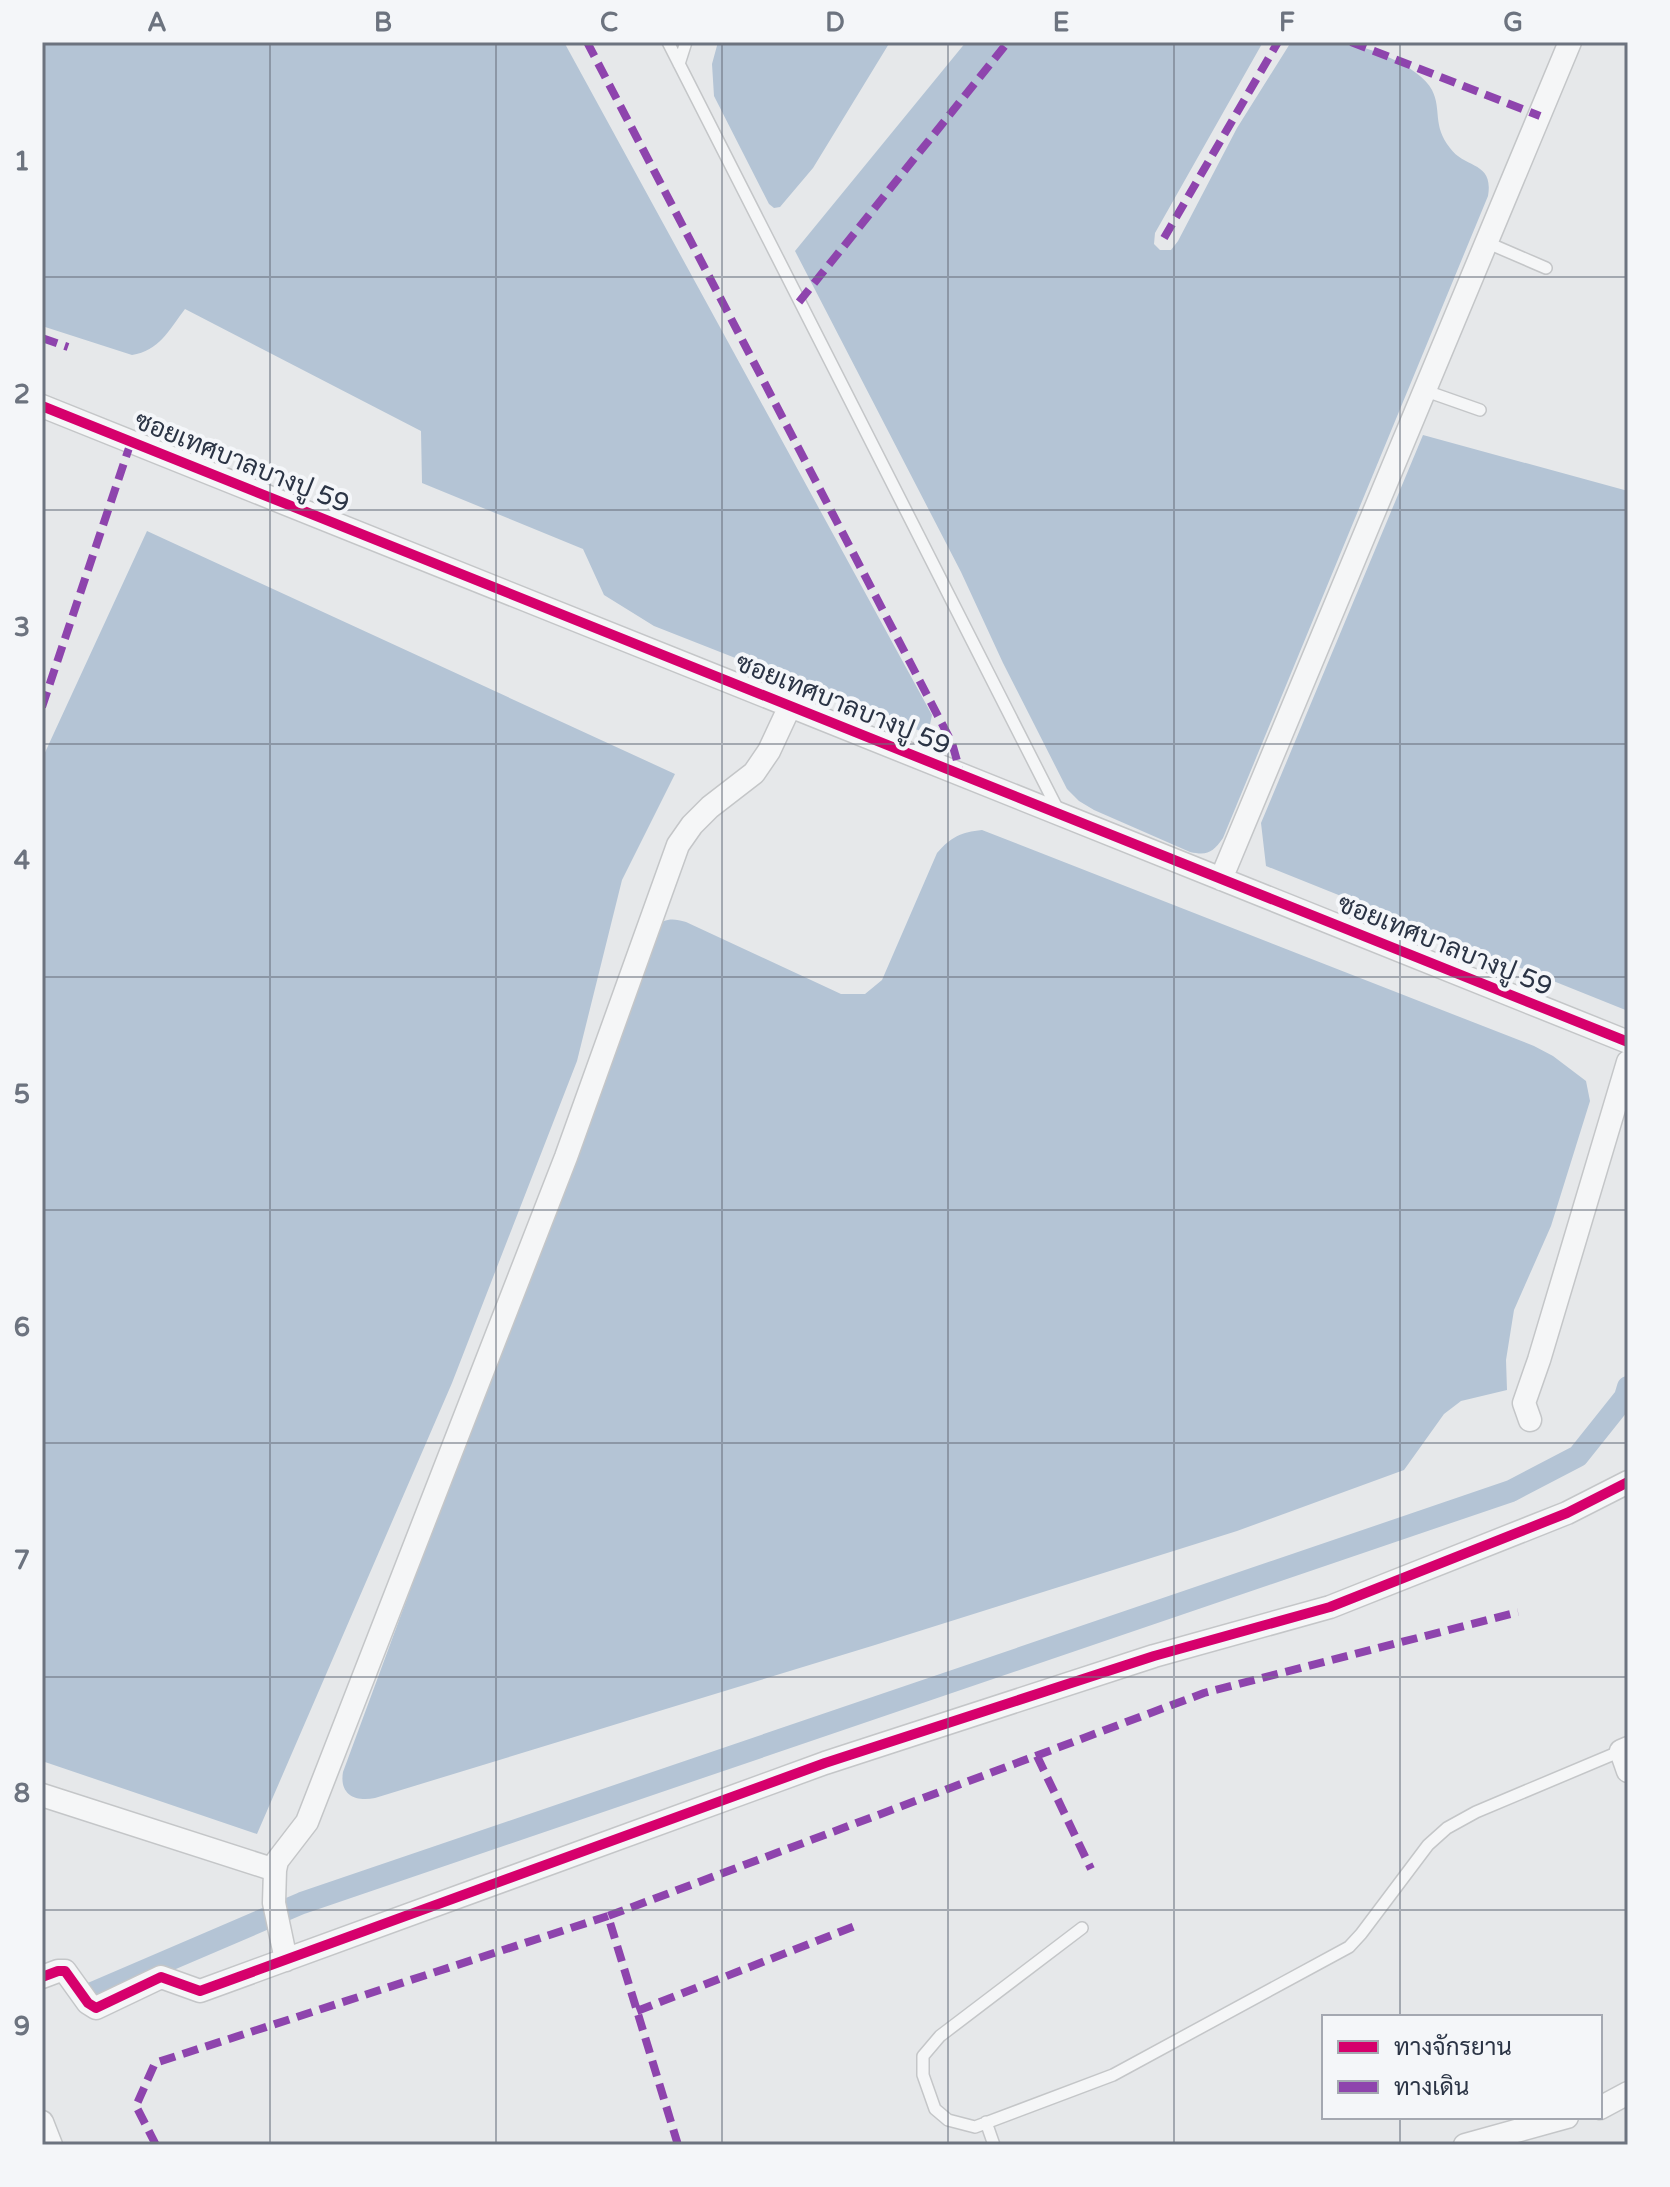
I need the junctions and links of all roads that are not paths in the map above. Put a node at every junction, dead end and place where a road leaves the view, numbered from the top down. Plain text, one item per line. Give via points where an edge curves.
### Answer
1 (668, 42) edge
2 (686, 42) edge
3 (1570, 42) edge
4 (679, 64) junction
5 (1488, 243) junction
6 (1546, 268) dead end
7 (1426, 391) junction
8 (42, 406) edge
9 (1480, 410) dead end
10 (790, 706) junction
11 (1060, 814) junction
12 (1221, 879) junction
13 (1628, 1042) edge
14 (1628, 1062) edge
15 (1530, 1420) dead end
16 (1628, 1482) edge
17 (1626, 1757) edge
18 (42, 1795) edge
19 (275, 1870) junction
20 (1082, 1928) dead end
21 (286, 1960) junction
22 (42, 1977) edge
23 (1628, 2093) edge
24 (1602, 2107) edge
25 (1560, 2119) edge
26 (42, 2122) edge
27 (986, 2122) junction
28 (51, 2145) edge
29 (994, 2145) edge
30 (1465, 2145) edge

1 - 4 lane
2 - 4 lane
3 - 5 street
4 - 11 lane
5 - 6 lane
5 - 7 street
7 - 9 lane
7 - 12 street
8 - 10 street, ซอยเทศบาลบางปู 59
10 - 11 street, ซอยเทศบาลบางปู 59
10 - 19 street via 754,773 710,807 678,845 566,1157 307,1822
11 - 12 street, ซอยเทศบาลบางปู 59
12 - 13 street, ซอยเทศบาลบางปู 59
14 - 15 street via 1524,1403
16 - 21 street via 1567,1513 1330,1607 1154,1656 825,1763
17 - 27 lane via 1476,1812 1447,1828 1349,1947 1113,2075
18 - 19 street
19 - 21 street via 274,1903
20 - 27 lane via 940,2036 923,2056 923,2075 935,2109 948,2120 975,2127
21 - 22 street via 200,1991 161,1977 96,2008 65,1971
23 - 24 street
25 - 30 street
26 - 28 street
27 - 29 lane

